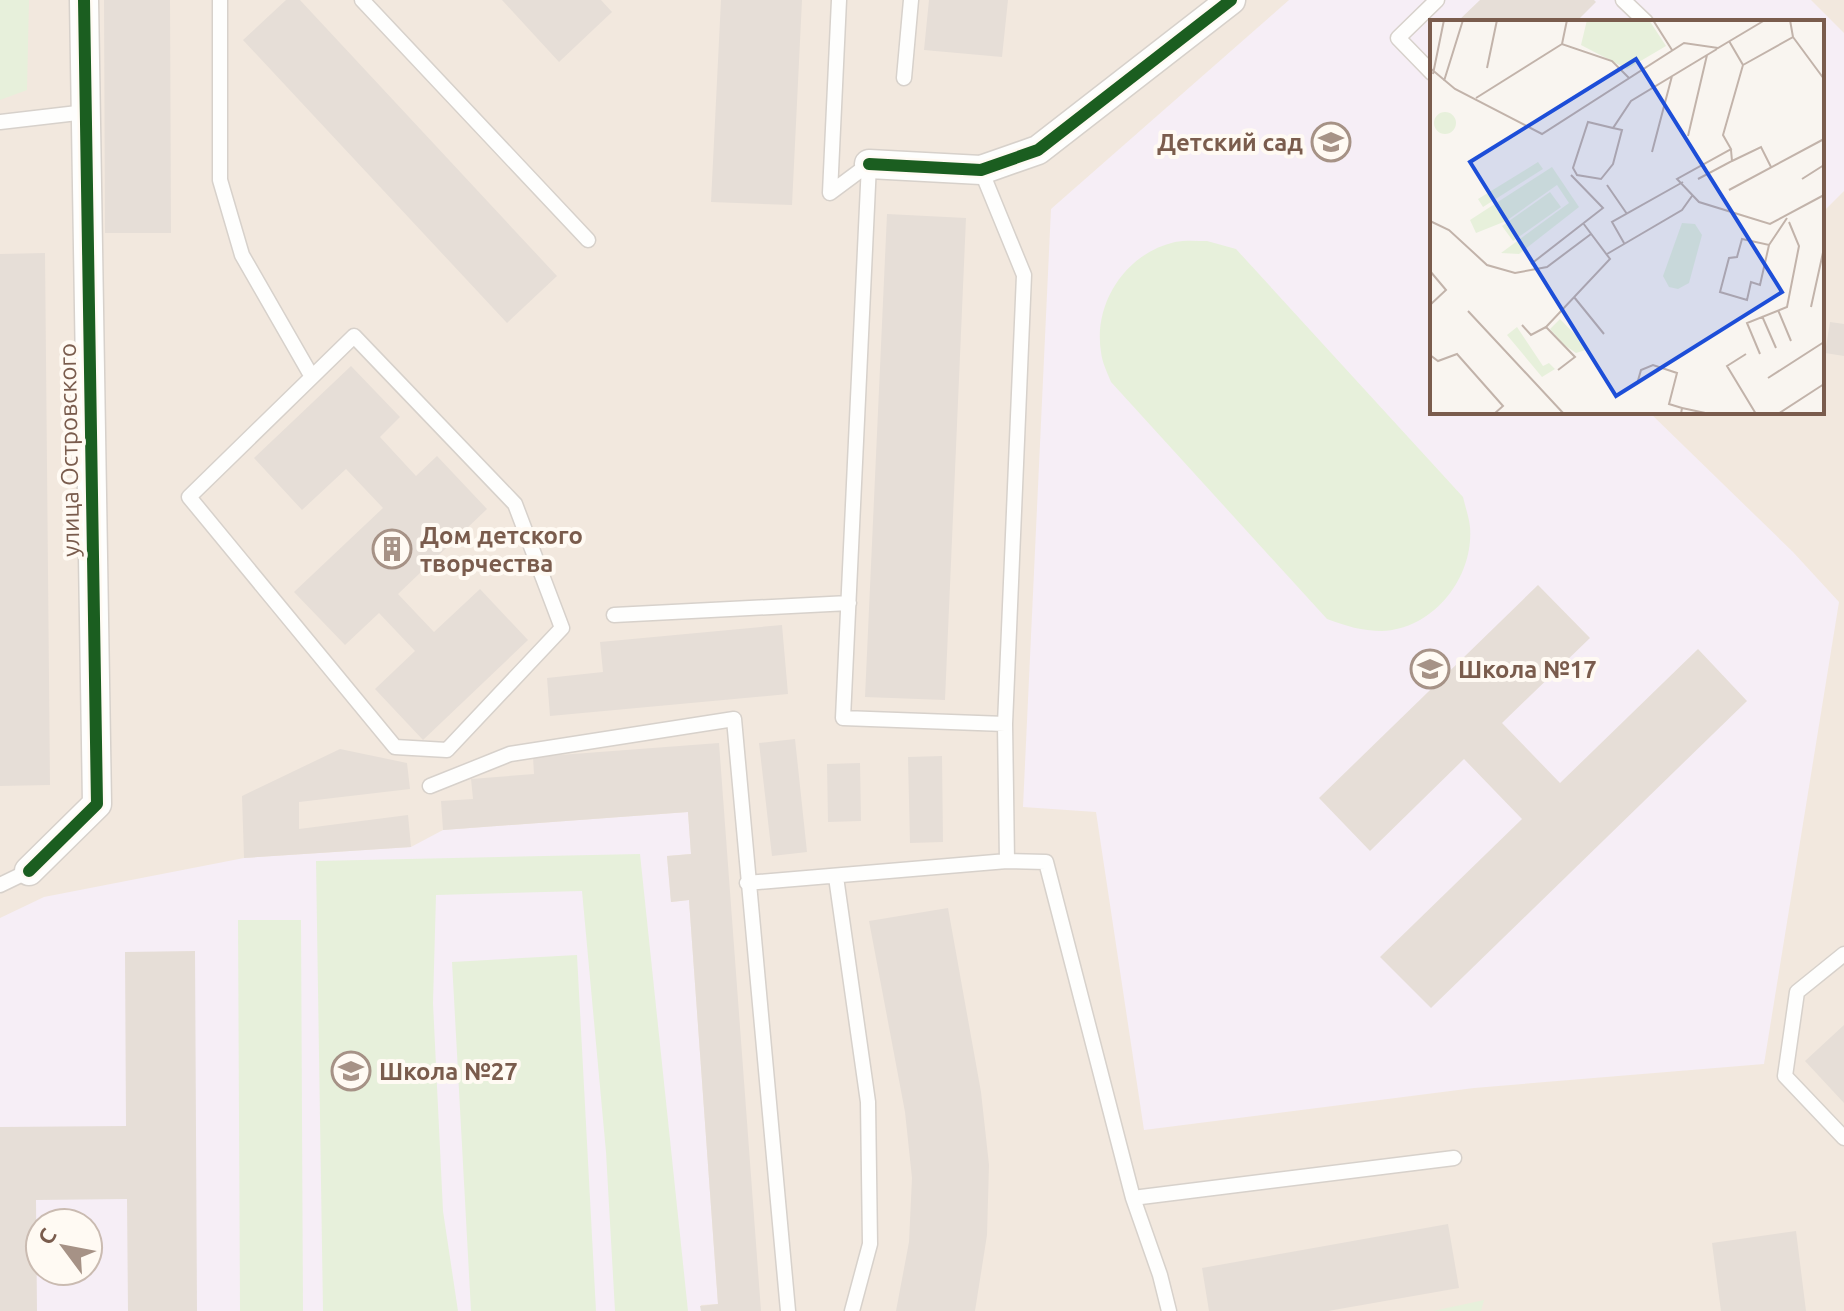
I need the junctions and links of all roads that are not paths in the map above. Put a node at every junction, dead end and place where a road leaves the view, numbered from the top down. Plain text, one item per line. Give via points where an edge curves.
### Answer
1 (84, 0) edge
2 (220, 0) edge
3 (362, 0) edge
4 (839, 0) edge
5 (911, 0) edge
6 (1231, 0) edge
7 (1437, 0) edge
8 (1623, 0) edge
9 (1644, 20) edge
10 (1430, 71) edge
11 (904, 78) dead end
12 (86, 112) junction
13 (0, 122) edge
14 (869, 164) junction
15 (981, 170) junction
16 (588, 240) dead end
17 (312, 377) junction
18 (849, 603) junction
19 (614, 615) dead end
20 (1005, 724) junction
21 (430, 786) dead end
22 (1007, 861) junction
23 (29, 871) joint
24 (836, 877) junction
25 (747, 883) junction
26 (0, 885) edge
27 (1844, 954) edge
28 (1844, 1138) edge
29 (1454, 1158) dead end
30 (1133, 1198) junction
31 (788, 1311) edge
32 (852, 1311) edge
33 (1169, 1311) edge

1 - 12 street, улица Островского
2 - 17 lane via 220,180 242,255
3 - 16 lane
4 - 14 lane via 830,193
5 - 11 lane
6 - 15 street via 1038,150
7 - 10 lane via 1398,38
8 - 9 lane
12 - 13 lane
12 - 23 street, улица Островского via 97,804
14 - 15 street
14 - 18 lane
15 - 20 lane via 1024,275
17 - 17 lane via 189,497 395,747 447,750 562,628 515,504 354,336
18 - 19 lane
18 - 20 lane via 843,718
20 - 22 lane
21 - 25 lane via 510,754 734,719
22 - 24 lane
22 - 30 lane via 1046,862
23 - 26 lane
24 - 25 lane
24 - 32 lane via 868,1102 870,1244
25 - 31 lane
27 - 28 lane via 1797,992 1785,1076
29 - 30 lane
30 - 33 lane

